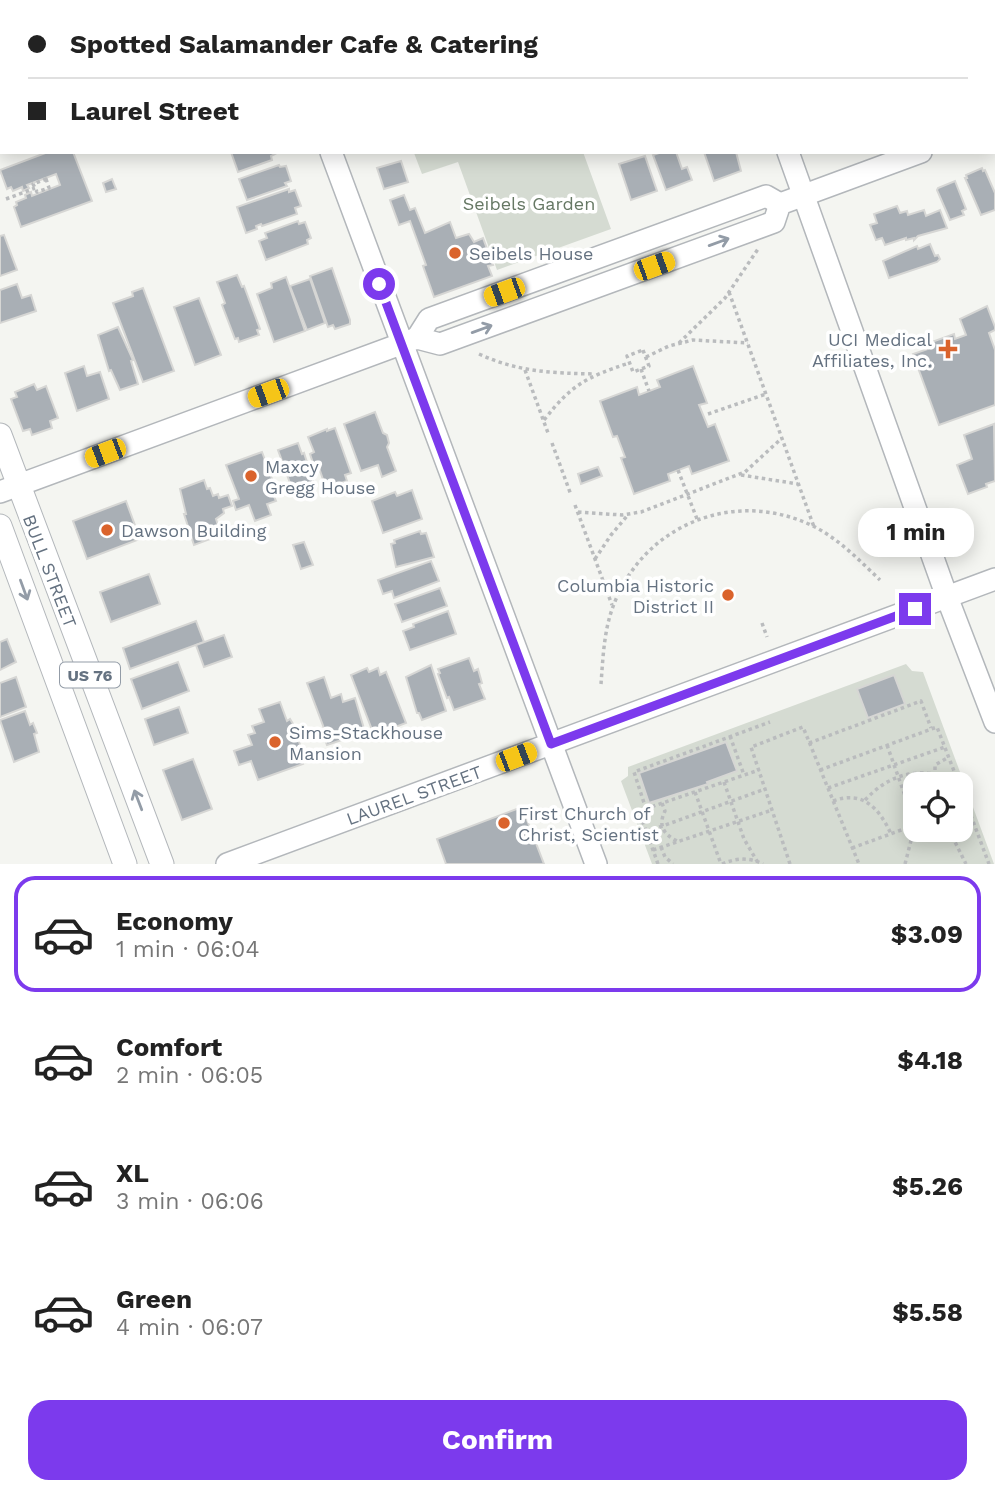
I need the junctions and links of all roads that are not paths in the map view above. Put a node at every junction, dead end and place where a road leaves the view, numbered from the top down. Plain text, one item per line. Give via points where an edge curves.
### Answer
1 (332, 154) edge
2 (789, 154) edge
3 (916, 154) edge
4 (804, 195) junction
5 (780, 204) junction
6 (667, 232) junction
7 (677, 258) junction
8 (528, 283) junction
9 (538, 308) junction
10 (410, 341) junction
11 (0, 435) edge
12 (9, 489) edge
13 (0, 526) edge
14 (995, 579) edge
15 (947, 597) junction
16 (995, 722) edge
17 (551, 744) junction
18 (125, 864) edge
19 (162, 864) edge
20 (227, 864) edge
21 (596, 864) edge

1 - 10 street
2 - 4 street
3 - 4 street
4 - 5 street
4 - 15 street
5 - 6 street via 765,196
7 -> 5 street via 775,222
6 - 7 street
6 - 8 street
7 - 9 street
8 - 9 street
8 - 10 street via 429,319
10 -> 9 street via 440,344
10 - 12 street
10 - 17 street
11 - 12 main road, BULL STREET / US 76
19 -> 12 main road, BULL STREET / US 76
13 -> 18 main road, BULL STREET / US 76
14 - 15 street, LAUREL STREET
15 - 16 street
15 - 17 street, LAUREL STREET
17 - 20 street, LAUREL STREET
17 - 21 street

